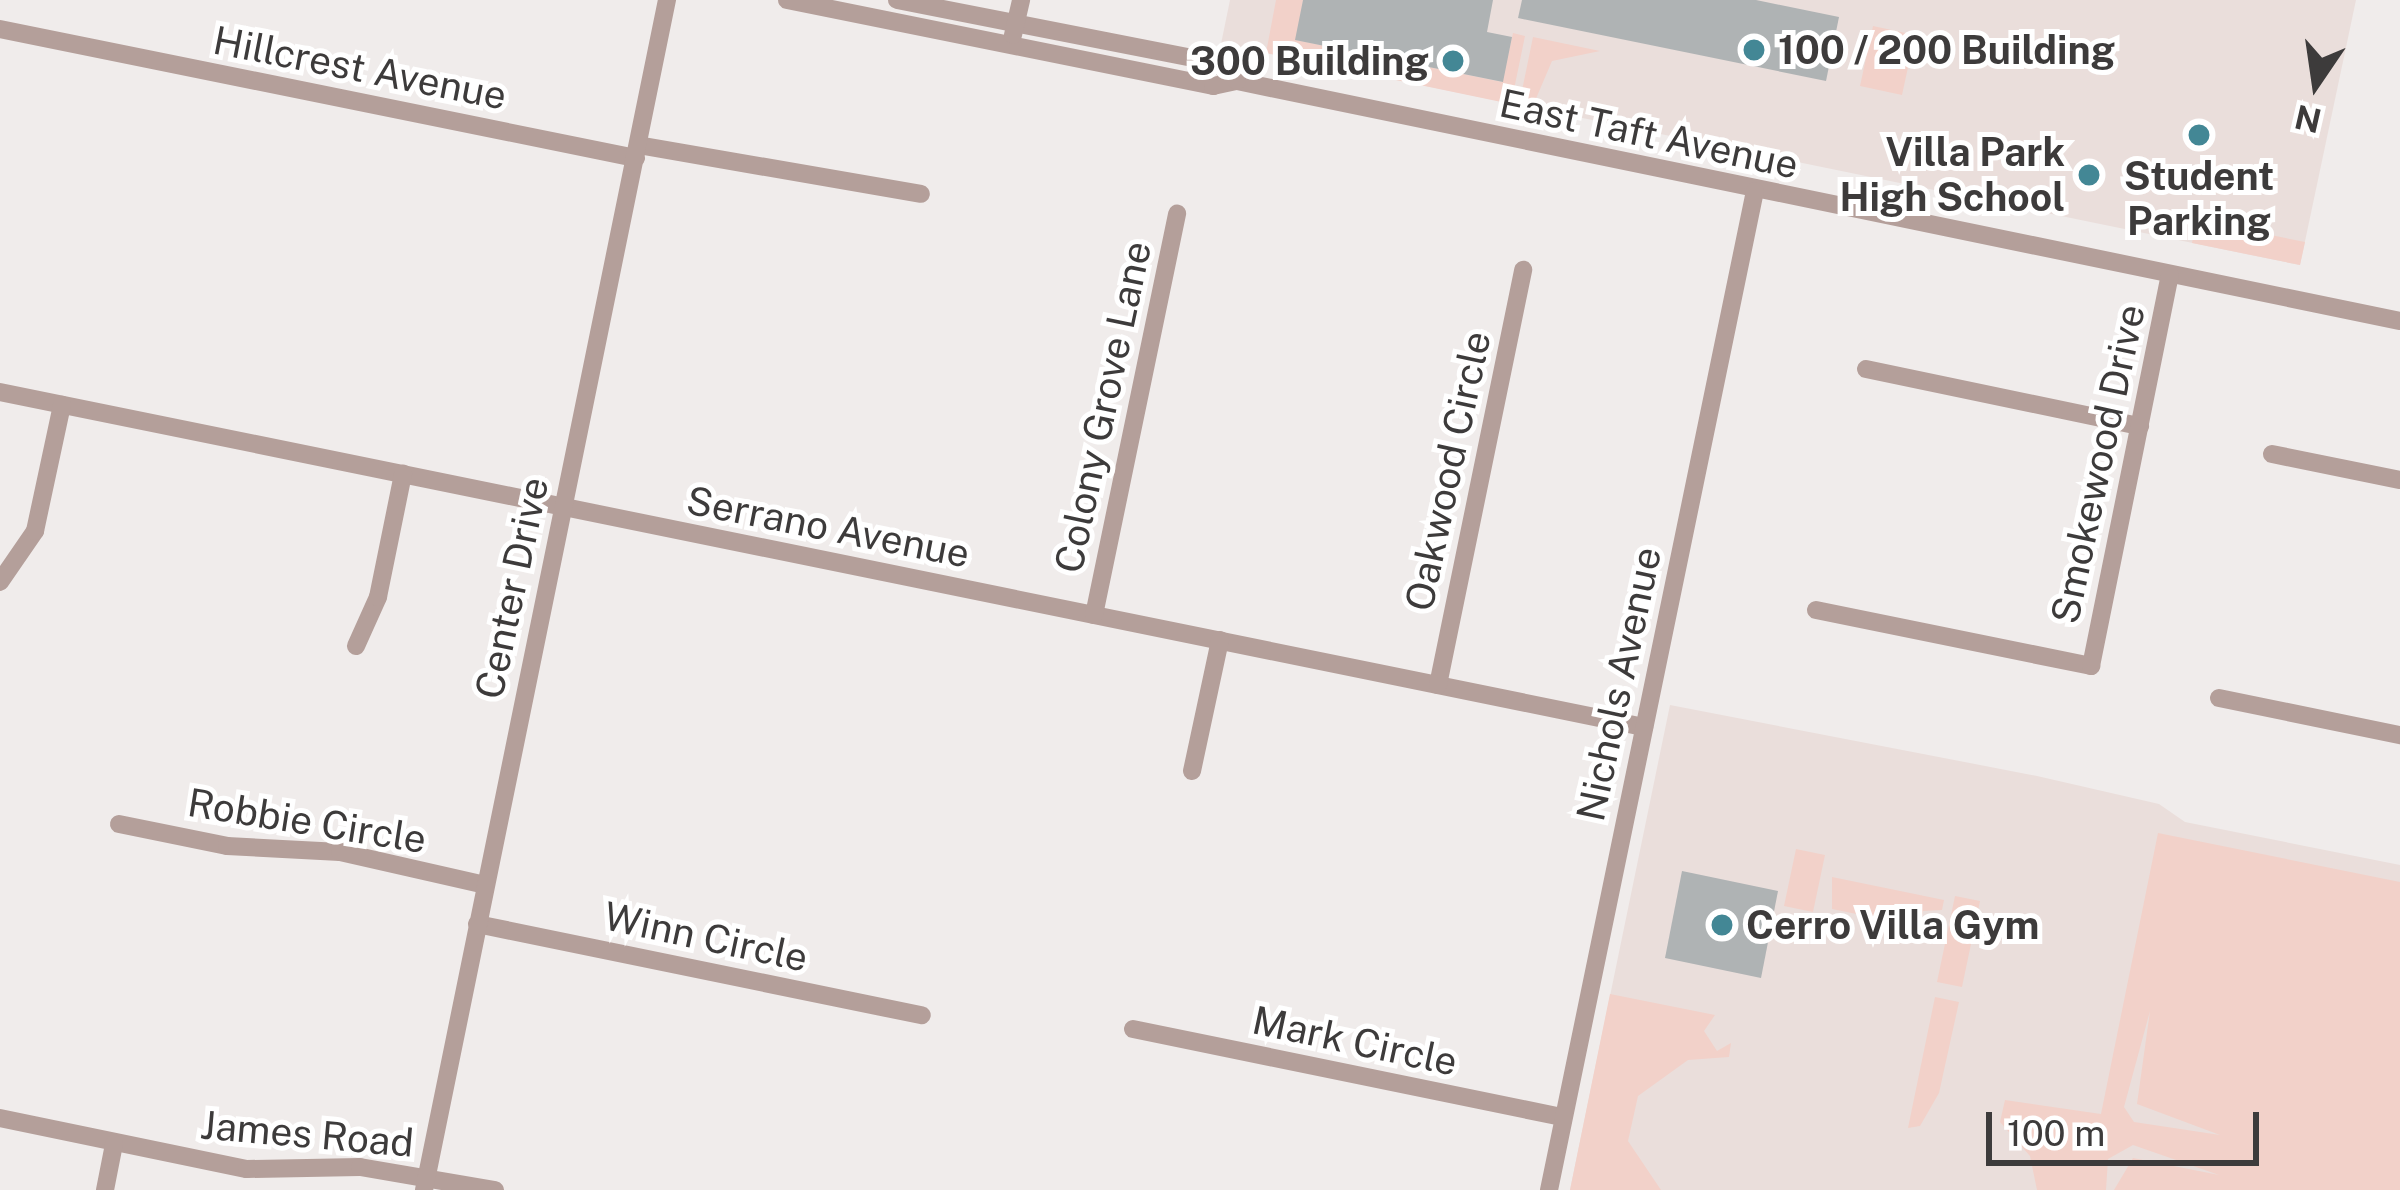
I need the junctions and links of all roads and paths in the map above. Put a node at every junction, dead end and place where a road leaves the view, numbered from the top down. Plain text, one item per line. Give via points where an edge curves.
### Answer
1 (667, 0) edge
2 (787, 0) edge
3 (897, 0) edge
4 (1021, 0) edge
5 (1016, 23) junction
6 (0, 29) edge
7 (1011, 46) junction
8 (1237, 81) junction
9 (637, 152) junction
10 (1755, 191) junction
11 (921, 194) dead end
12 (1177, 213) dead end
13 (1523, 270) dead end
14 (2170, 275) junction
15 (2400, 321) edge
16 (1866, 369) dead end
17 (0, 392) edge
18 (62, 405) junction
19 (2140, 426) junction
20 (2272, 454) dead end
21 (403, 474) junction
22 (2400, 480) edge
23 (562, 507) junction
24 (0, 582) edge
25 (1816, 610) dead end
26 (1094, 615) junction
27 (1220, 640) junction
28 (356, 646) dead end
29 (1438, 685) junction
30 (2219, 698) dead end
31 (1643, 727) junction
32 (2400, 735) edge
33 (1192, 771) dead end
34 (119, 824) dead end
35 (484, 885) junction
36 (477, 924) junction
37 (922, 1015) dead end
38 (1133, 1029) dead end
39 (0, 1118) edge
40 (1563, 1118) junction
41 (114, 1144) junction
42 (426, 1184) edge
43 (105, 1190) edge
44 (495, 1190) edge
45 (1549, 1190) edge

1 - 9 street, Center Drive
2 - 7 street, East Taft Avenue
3 - 5 street, East Taft Avenue
4 - 5 street
5 - 7 street
5 - 8 street, East Taft Avenue via 1217,64
6 - 9 street, Hillcrest Avenue
7 - 8 street, East Taft Avenue via 1213,86
8 - 10 street, East Taft Avenue
9 - 11 street, Hillcrest Avenue
9 - 23 street, Center Drive
10 - 14 street, East Taft Avenue
10 - 31 street, Nichols Avenue
12 - 26 street, Colony Grove Lane
13 - 29 street, Oakwood Circle
14 - 15 street, East Taft Avenue
14 - 19 street, Smokewood Drive
16 - 19 street
17 - 18 street, Serrano Avenue
18 - 21 street, Serrano Avenue
18 - 24 street via 35,531
19 - 25 street, Smokewood Drive via 2091,666
20 - 22 street
21 - 23 street, Serrano Avenue
21 - 28 street via 378,597
23 - 26 street, Serrano Avenue
23 - 35 street, Center Drive
26 - 27 street, Serrano Avenue
27 - 29 street, Serrano Avenue
27 - 33 street
29 - 31 street, Serrano Avenue
30 - 32 street
31 - 40 street, Nichols Avenue
34 - 35 street, Robbie Circle via 227,846 340,853
35 - 36 street, Center Drive
36 - 37 street, Winn Circle
36 - 42 street, Center Drive
38 - 40 street, Mark Circle
39 - 41 street, James Road
40 - 45 street, Nichols Avenue
41 - 42 street, James Road via 264,1171 344,1166
41 - 43 street
42 - 44 street, James Road

